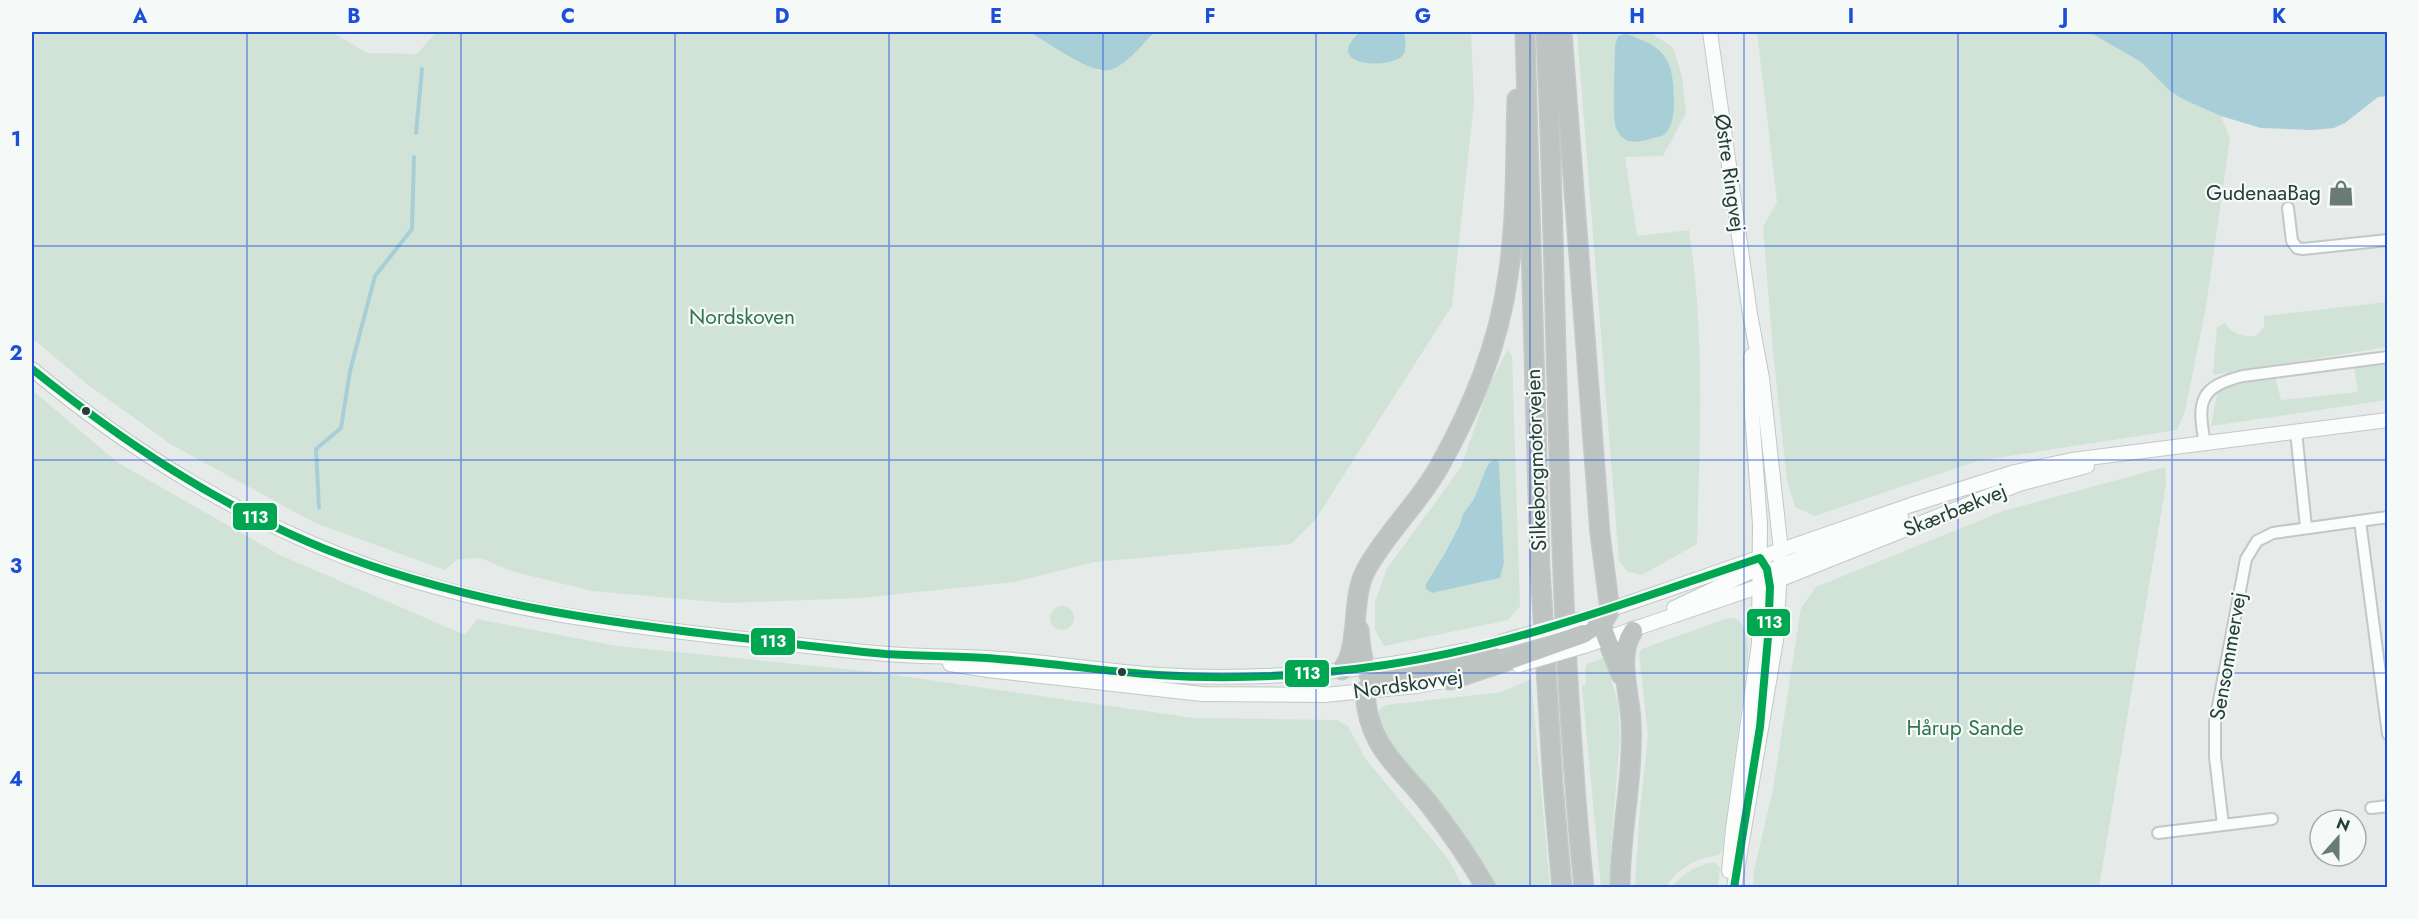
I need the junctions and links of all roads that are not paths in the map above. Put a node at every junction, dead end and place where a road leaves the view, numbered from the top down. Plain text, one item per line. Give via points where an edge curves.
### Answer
1 (1518, 32) edge
2 (1525, 32) edge
3 (1546, 32) edge
4 (1562, 32) edge
5 (1710, 32) edge
6 (2288, 208) dead end
7 (2388, 240) edge
8 (1750, 314) junction
9 (2388, 357) edge
10 (32, 369) edge
11 (2388, 420) edge
12 (2296, 432) junction
13 (2205, 444) junction
14 (2132, 453) junction
15 (2388, 517) edge
16 (2360, 521) junction
17 (2306, 527) junction
18 (1771, 567) junction
19 (1356, 608) junction
20 (1593, 627) junction
21 (1541, 630) joint
22 (1633, 631) junction
23 (900, 655) junction
24 (1501, 655) junction
25 (1342, 670) junction
26 (1450, 680) joint
27 (1373, 682) junction
28 (1628, 694) junction
29 (2388, 734) edge
30 (2388, 806) edge
31 (2371, 808) dead end
32 (2272, 819) dead end
33 (2223, 825) junction
34 (2158, 833) dead end
35 (1486, 888) edge
36 (1562, 888) edge
37 (1584, 888) edge
38 (1620, 888) edge
39 (1728, 888) edge
40 (1734, 888) edge

1 - 19 highway via 1514,211 1508,276 1494,340 1471,406 1438,470 1365,572
2 - 36 highway, Silkeborgmotorvejen via 1540,568
3 - 37 highway, Silkeborgmotorvejen via 1561,566
4 - 20 highway via 1600,534
5 - 8 street, Østre Ringvej
6 - 7 street via 2296,248
8 - 18 street, Østre Ringvej via 1762,378
8 - 18 street, Østre Ringvej via 1760,524
9 - 13 street via 2221,381 2207,391 2203,402
10 - 23 street, Nordskovvej via 95,419 195,484 297,537 368,566 458,593 564,616
11 - 12 street, Skærbækvej
12 - 13 street, Skærbækvej
12 - 17 street
13 - 14 street, Skærbækvej
14 - 18 street, Skærbækvej via 2015,472 1946,494
14 - 18 street, Skærbækvej via 2019,484 1801,571
15 - 16 street, Sensommervej
16 - 17 street, Sensommervej
16 - 29 street
17 - 33 street, Sensommervej via 2273,533 2257,541 2246,559 2215,722
18 - 20 street
18 - 22 street via 1678,606
18 - 39 street
18 - 40 street via 1776,640
19 - 25 highway via 1350,658
19 - 27 highway
20 - 21 street, bridge
20 - 22 street
20 - 24 highway, bridge
20 - 28 highway
21 - 24 highway, bridge
22 - 28 highway via 1626,644
23 - 25 street, Nordskovvej via 988,658 1161,675
23 - 27 street, Nordskovvej via 988,670 1202,694 1265,696
24 - 26 highway
24 - 27 highway via 1452,662
25 - 27 street, Nordskovvej
26 - 27 street, Nordskovvej
27 - 35 highway via 1367,717 1379,745 1441,820
28 - 38 highway via 1630,741
30 - 31 street
32 - 33 street
33 - 34 street

